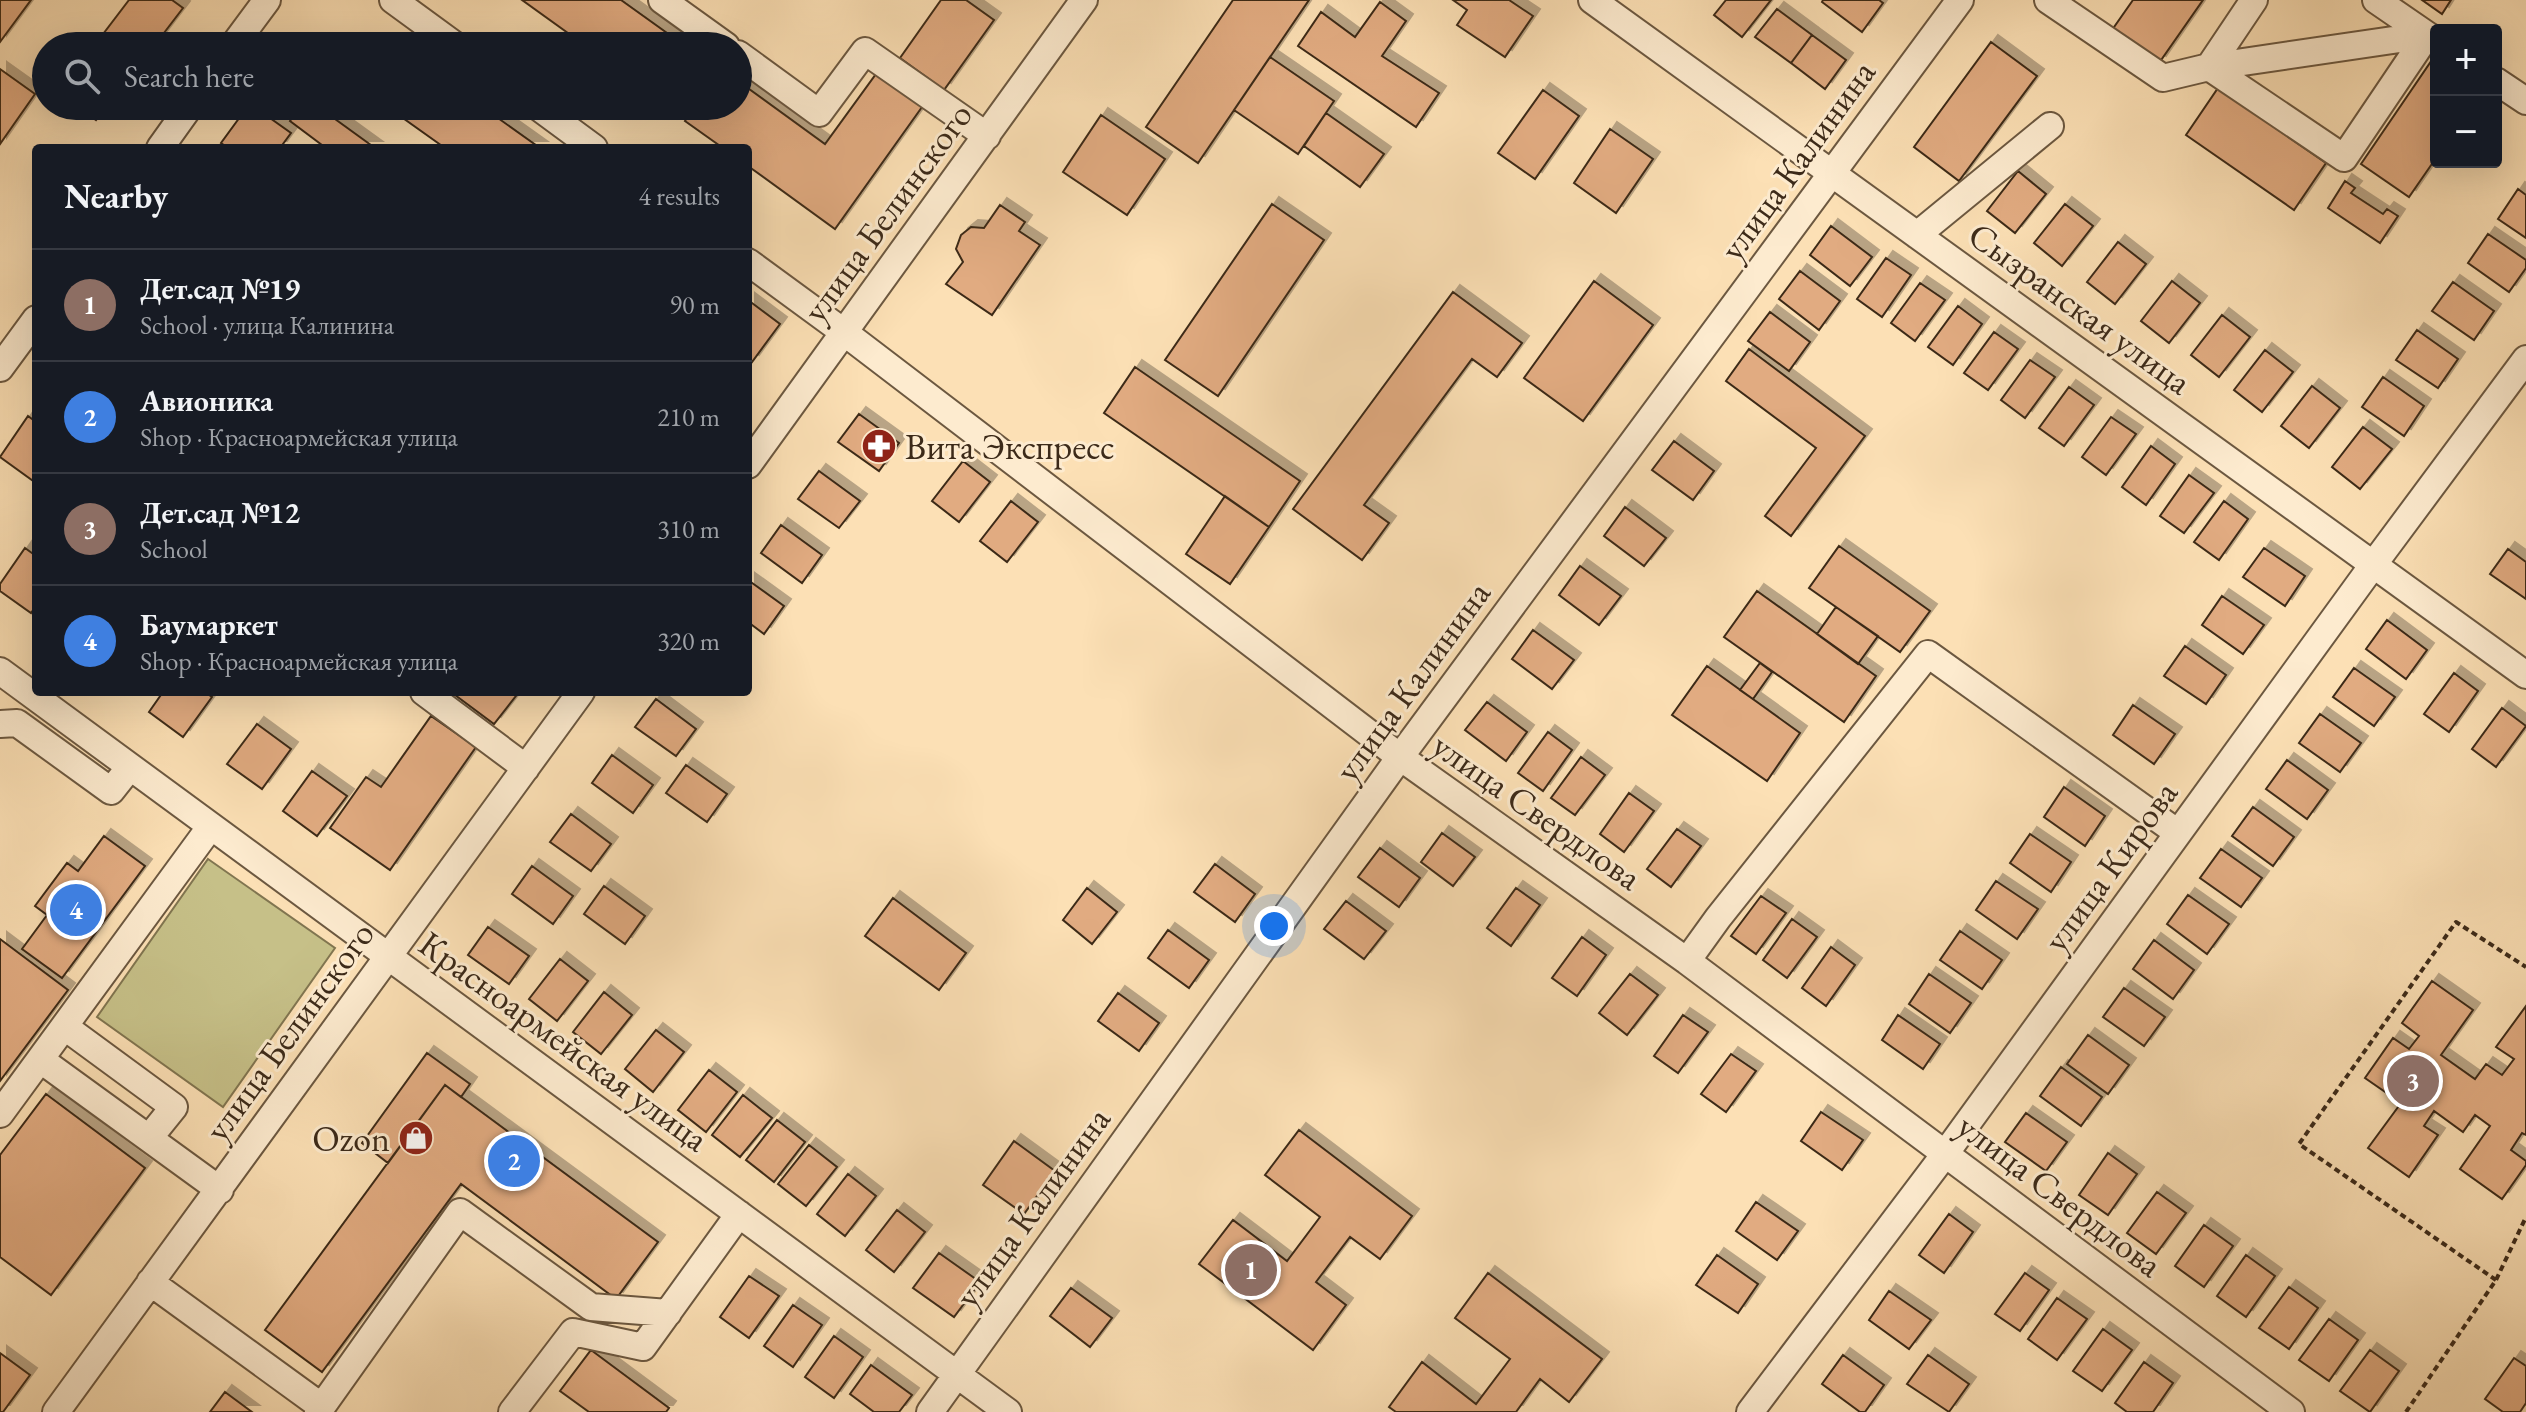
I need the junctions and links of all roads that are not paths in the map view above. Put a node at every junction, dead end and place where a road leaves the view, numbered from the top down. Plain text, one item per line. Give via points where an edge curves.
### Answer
1 (267, 0) edge
2 (393, 0) edge
3 (662, 0) edge
4 (1084, 0) edge
5 (1592, 0) edge
6 (1960, 0) edge
7 (2048, 0) edge
8 (2254, 0) edge
9 (2376, 0) edge
10 (243, 32) edge
11 (437, 32) edge
12 (707, 32) edge
13 (2430, 37) edge
14 (2430, 38) edge
15 (2430, 41) edge
16 (752, 64) edge
17 (2209, 67) junction
18 (2502, 85) edge
19 (2526, 101) edge
20 (180, 120) edge
21 (556, 120) edge
22 (2050, 126) dead end
23 (987, 136) junction
24 (163, 144) edge
25 (589, 144) edge
26 (1832, 174) junction
27 (1917, 235) junction
28 (752, 265) edge
29 (32, 324) edge
30 (845, 333) junction
31 (2526, 359) edge
32 (0, 368) edge
33 (752, 460) edge
34 (2373, 565) junction
35 (0, 671) edge
36 (2526, 675) edge
37 (32, 695) edge
38 (34, 696) edge
39 (429, 696) edge
40 (578, 696) edge
41 (0, 724) edge
42 (1400, 757) junction
43 (130, 767) junction
44 (526, 768) junction
45 (211, 826) junction
46 (2178, 833) junction
47 (387, 956) junction
48 (1687, 961) junction
49 (65, 1027) junction
50 (41, 1060) junction
51 (0, 1114) edge
52 (149, 1138) junction
53 (1945, 1154) junction
54 (220, 1190) junction
55 (739, 1214) junction
56 (150, 1282) junction
57 (668, 1313) junction
58 (956, 1374) junction
59 (320, 1410) edge
60 (56, 1412) edge
61 (512, 1412) edge
62 (930, 1412) edge
63 (1008, 1412) edge
64 (1750, 1412) edge
65 (2291, 1412) edge

1 - 10 street
2 - 11 street
3 - 12 street
4 - 23 street, улица Белинского
5 - 26 street, Сызранская улица
6 - 26 street, улица Калинина
7 - 17 street via 2163,78
8 - 17 street
9 - 13 street
14 - 17 street
15 - 17 street via 2344,158
16 - 23 street via 819,113 865,51
18 - 19 street
20 - 24 street
21 - 25 street
22 - 27 street
23 - 30 street, улица Белинского
26 - 27 street, Сызранская улица
26 - 42 street, улица Калинина
27 - 34 street, Сызранская улица
28 - 30 street, улица Свердлова
29 - 32 street
30 - 33 street, улица Белинского
30 - 42 street, улица Свердлова
31 - 34 street, улица Кирова
34 - 36 street, Сызранская улица
34 - 46 street, улица Кирова
35 - 37 street, Красноармейская улица
38 - 43 street, Красноармейская улица
39 - 44 street
40 - 44 street, улица Белинского
41 - 43 street via 17,723 111,791
42 - 48 street, улица Свердлова
42 - 58 street, улица Калинина
43 - 45 street, Красноармейская улица
44 - 47 street, улица Белинского
45 - 47 street, Красноармейская улица
45 - 49 street
46 - 48 street via 1928,654
46 - 53 street, улица Кирова
47 - 54 street, улица Белинского
47 - 55 street, Красноармейская улица
48 - 53 street, улица Свердлова
49 - 50 street
49 - 52 street via 174,1107
50 - 51 street
50 - 52 street
52 - 54 street
53 - 64 street, улица Кирова
53 - 65 street, улица Свердлова
54 - 56 street, улица Белинского
55 - 57 street
55 - 58 street, Красноармейская улица
56 - 59 street
56 - 60 street, улица Белинского
57 - 59 street via 591,1307 460,1212
57 - 61 street via 643,1347 573,1332
58 - 62 street, улица Калинина
58 - 63 street, Красноармейская улица

